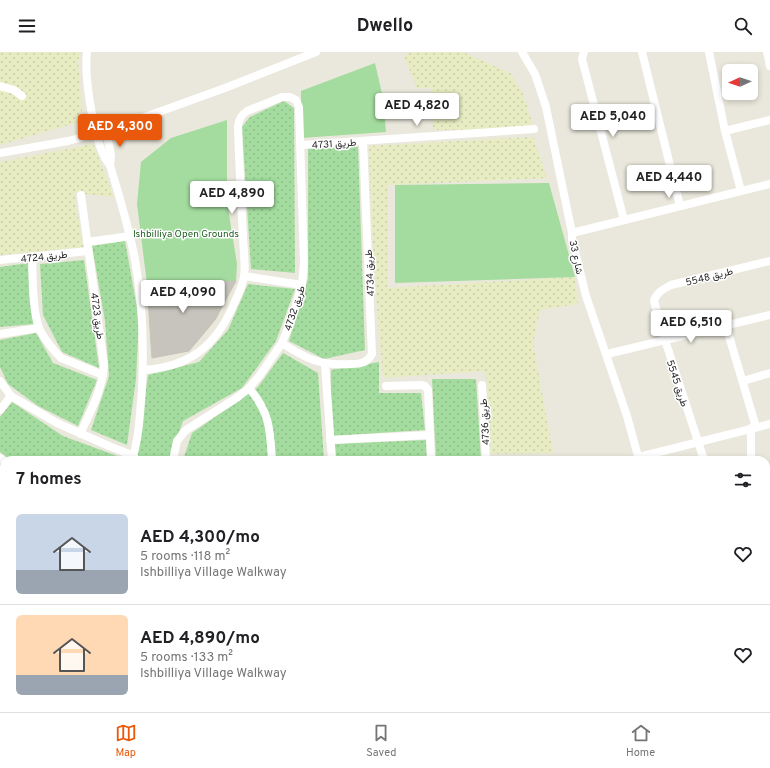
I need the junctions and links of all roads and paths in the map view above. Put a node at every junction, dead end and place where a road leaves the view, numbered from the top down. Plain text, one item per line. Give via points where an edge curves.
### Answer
1 (87, 52) edge
2 (316, 52) edge
3 (522, 52) edge
4 (584, 52) edge
5 (642, 52) edge
6 (709, 52) edge
7 (0, 86) edge
8 (22, 96) dead end
9 (770, 120) edge
10 (534, 129) dead end
11 (106, 131) junction
12 (725, 131) junction
13 (97, 134) junction
14 (363, 141) junction
15 (301, 145) junction
16 (0, 153) edge
17 (110, 165) junction
18 (770, 184) edge
19 (741, 192) junction
20 (81, 195) dead end
21 (680, 206) junction
22 (624, 220) junction
23 (572, 233) junction
24 (130, 236) junction
25 (88, 247) junction
26 (32, 257) junction
27 (0, 260) edge
28 (770, 261) edge
29 (244, 276) junction
30 (302, 285) junction
31 (654, 301) joint
32 (770, 315) edge
33 (726, 326) junction
34 (39, 328) junction
35 (0, 334) edge
36 (665, 340) junction
37 (282, 343) junction
38 (607, 354) junction
39 (325, 364) junction
40 (143, 370) junction
41 (770, 373) edge
42 (103, 375) junction
43 (0, 381) edge
44 (743, 381) junction
45 (482, 385) dead end
46 (386, 386) dead end
47 (249, 388) junction
48 (11, 396) junction
49 (0, 410) edge
50 (770, 424) edge
51 (754, 428) junction
52 (80, 434) junction
53 (430, 435) junction
54 (330, 440) junction
55 (697, 442) junction
56 (129, 456) edge
57 (133, 456) edge
58 (174, 456) edge
59 (272, 456) edge
60 (332, 456) edge
61 (431, 456) edge
62 (486, 456) edge
63 (638, 456) edge
64 (646, 456) edge
65 (702, 456) edge
66 (750, 456) edge

1 - 13 street via 88,92
2 - 11 street
3 - 23 street, شارع 33 via 535,74 546,107
4 - 22 street via 582,59
5 - 21 street
6 - 12 street
7 - 8 street via 14,90
9 - 12 street
10 - 14 street, طريق 4731
11 - 13 street
11 - 17 street via 111,155
12 - 19 street
13 - 16 street
13 - 17 street
14 - 15 street, طريق 4731
14 - 39 street, طريق 4734 via 372,354 360,364
15 - 29 street, طريق 4732 via 299,107 296,100 290,97 282,97 247,111 239,120
15 - 30 street, طريق 4732 via 304,263
17 - 24 street
18 - 19 street
19 - 21 street
20 - 25 street, طريق 4723
21 - 22 street
22 - 23 street
23 - 38 street, شارع 33 via 586,296
24 - 25 street, طريق 4724
24 - 40 street via 142,308
25 - 26 street, طريق 4724
25 - 42 street, طريق 4723 via 103,354
26 - 27 street, طريق 4724
26 - 34 street via 34,301
28 - 31 street, طريق 5548 via 671,285 657,294
29 - 30 street
29 - 40 street via 228,317 216,336 201,351 174,366
30 - 37 street, طريق 4732
31 - 36 street, طريق 5545
32 - 33 street
33 - 36 street
33 - 44 street
34 - 35 street
34 - 42 street via 61,358
36 - 38 street
36 - 55 street, طريق 5545
37 - 39 street, طريق 4734 via 307,358
37 - 47 street, طريق 4732
38 - 63 street, شارع 33
39 - 54 street
40 - 57 street
41 - 44 street
42 - 52 street, طريق 4723 via 99,393
43 - 48 street
44 - 51 street
45 - 62 street, طريق 4736
46 - 53 street via 425,386 428,390
47 - 58 street, طريق 4732 via 227,406 186,430 178,441
47 - 59 street via 265,412
48 - 49 street
48 - 52 street
50 - 51 street
51 - 55 street
51 - 66 street
52 - 56 street
53 - 54 street
53 - 61 street
54 - 60 street
55 - 64 street
55 - 65 street, طريق 5545

